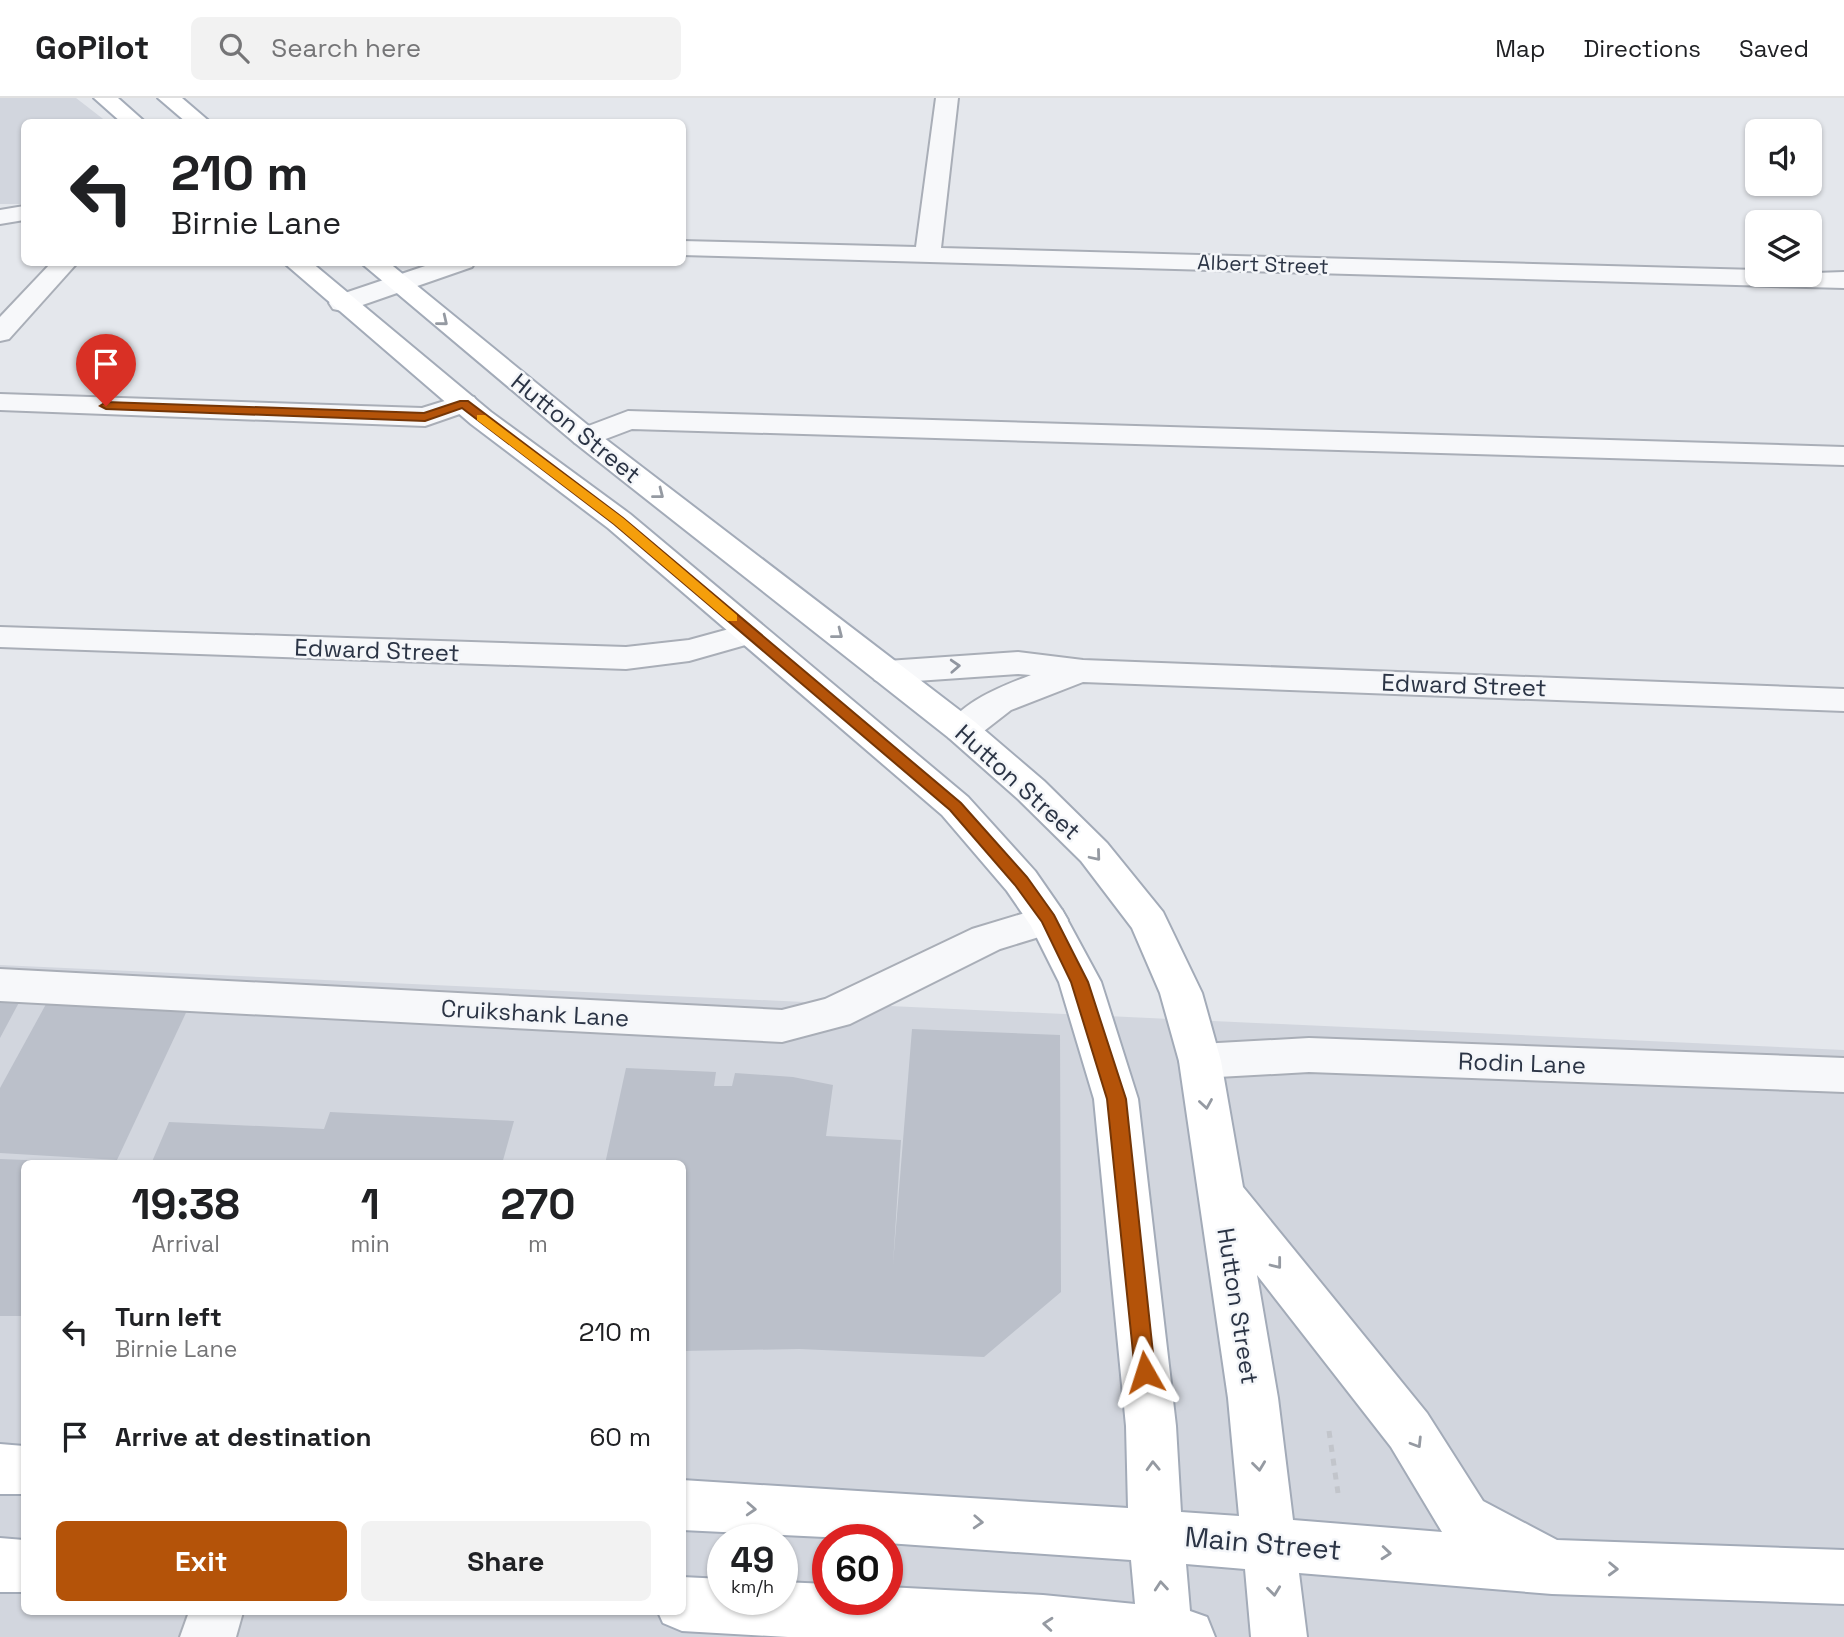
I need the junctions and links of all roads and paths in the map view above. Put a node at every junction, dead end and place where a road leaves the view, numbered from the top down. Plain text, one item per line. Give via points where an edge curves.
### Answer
1 (105, 98) edge
2 (169, 98) edge
3 (947, 98) edge
4 (130, 119) edge
5 (195, 119) edge
6 (21, 214) edge
7 (0, 217) edge
8 (21, 232) edge
9 (0, 233) edge
10 (686, 248) edge
11 (928, 254) junction
12 (44, 266) edge
13 (62, 266) edge
14 (300, 266) edge
15 (417, 266) edge
16 (383, 269) edge
17 (1844, 280) edge
18 (321, 285) junction
19 (26, 302) junction
20 (342, 303) junction
21 (0, 333) edge
22 (0, 402) edge
23 (464, 403) junction
24 (585, 437) junction
25 (1844, 456) edge
26 (751, 633) junction
27 (0, 637) edge
28 (1083, 671) junction
29 (887, 672) junction
30 (1844, 700) edge
31 (962, 730) junction
32 (1048, 920) junction
33 (0, 985) edge
34 (1199, 1061) junction
35 (1844, 1075) edge
36 (1219, 1191) junction
37 (1329, 1431) dead end
38 (0, 1469) edge
39 (21, 1470) edge
40 (1338, 1493) dead end
41 (686, 1505) edge
42 (1156, 1534) junction
43 (1269, 1545) junction
44 (0, 1565) edge
45 (21, 1566) edge
46 (1552, 1567) junction
47 (1844, 1577) edge
48 (686, 1604) edge
49 (215, 1615) edge
50 (1173, 1636) edge
51 (208, 1637) edge
52 (1279, 1637) edge

1 - 4 main road
2 - 5 main road
3 - 11 street
6 - 7 street
8 - 9 street
10 - 11 street, Albert Street
11 - 17 street, Albert Street
12 - 19 street
13 - 19 street
14 - 18 main road, Hutton Street
15 - 16 street
16 - 18 street
16 - 20 street
16 -> 24 main road, Hutton Street
18 - 20 main road, Hutton Street
19 - 21 street
20 - 23 main road, Hutton Street
22 - 23 street via 425,417
23 - 26 main road, Hutton Street via 619,521
24 - 25 street via 628,420
24 -> 29 main road, Hutton Street
26 - 27 street, Edward Street via 674,655 626,658
26 - 32 main road, Hutton Street via 955,806 1021,881
29 -> 28 street, Edward Street via 1018,663
28 - 30 street, Edward Street
28 - 31 street, Edward Street via 1030,687
29 - 31 main road, Hutton Street
31 -> 34 main road, Hutton Street via 1031,789 1094,852 1149,922 1181,993
32 - 33 street, Cruikshank Lane via 986,939 835,1013 782,1026
42 -> 32 main road, Hutton Street via 1151,1426 1116,1099 1080,982
34 - 35 street, Rodin Lane via 1309,1055
34 -> 36 main road, Hutton Street
36 -> 43 main road, Hutton Street via 1253,1398
36 -> 46 main road via 1409,1430 1464,1519
37 - 40 path
38 - 39 main road
41 -> 42 main road, Main Street
42 - 43 main road, Main Street
50 -> 42 main road, Hutton Street
43 -> 46 main road, Main Street
43 -> 52 main road, Hutton Street
44 - 45 main road
46 -> 47 main road, Main Street
50 -> 48 main road via 1043,1623
49 - 51 street

